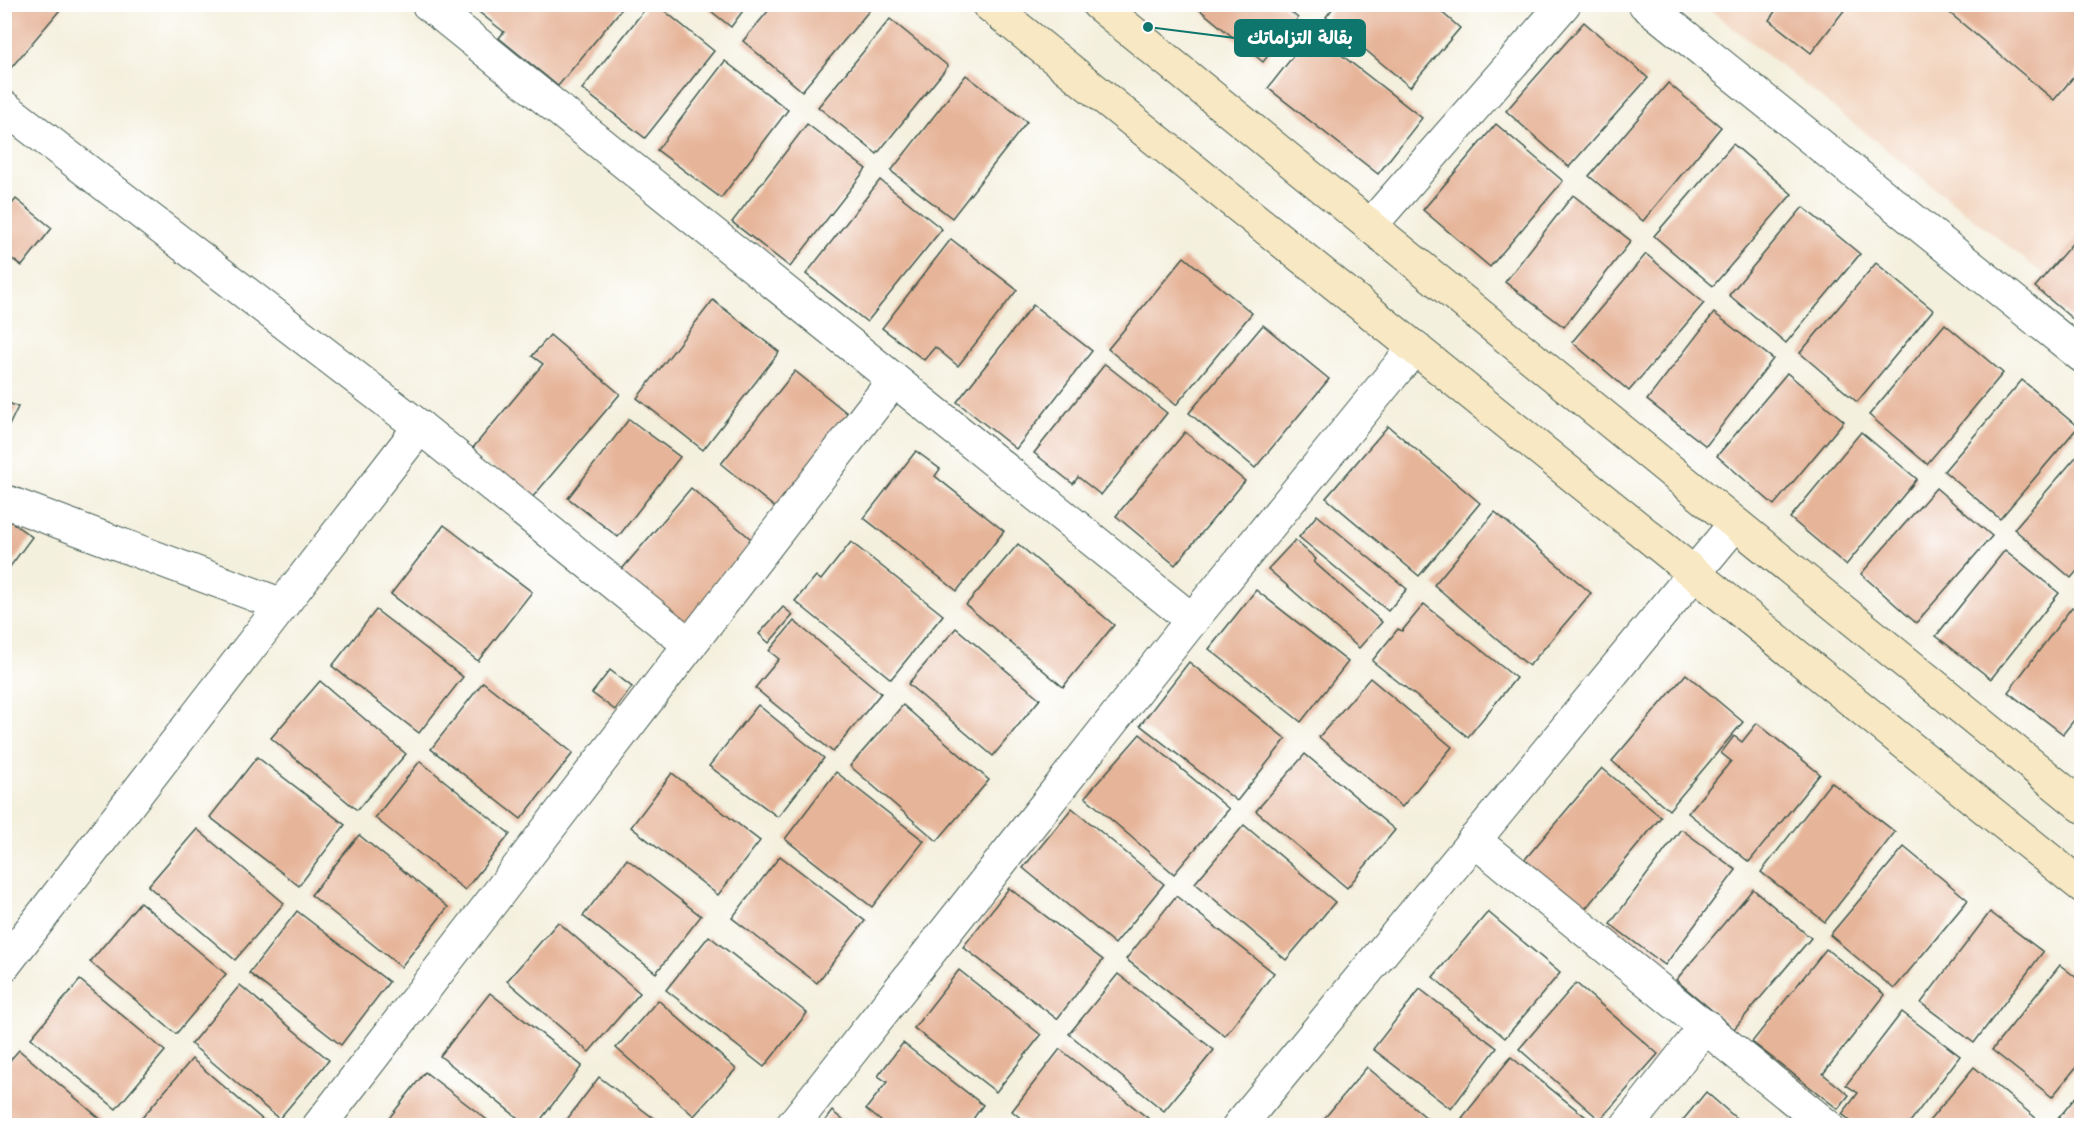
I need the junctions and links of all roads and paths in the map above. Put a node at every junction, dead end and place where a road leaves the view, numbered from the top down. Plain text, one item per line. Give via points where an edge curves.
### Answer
1 (428, 4) edge
2 (988, 4) edge
3 (1098, 4) edge
4 (1564, 4) edge
5 (1645, 4) edge
6 (6, 112) edge
7 (1370, 226) junction
8 (1415, 347) junction
9 (2082, 356) edge
10 (894, 380) junction
11 (420, 426) junction
12 (4, 501) edge
13 (1734, 525) junction
14 (1694, 573) junction
15 (282, 605) junction
16 (1192, 620) junction
17 (690, 645) junction
18 (2082, 806) edge
19 (1474, 840) junction
20 (2082, 886) edge
21 (5, 963) edge
22 (1706, 1026) junction
23 (319, 1125) edge
24 (792, 1125) edge
25 (1239, 1125) edge
26 (1628, 1125) edge
27 (1827, 1125) edge

1 - 10 street
2 - 8 street
3 - 7 street
4 - 7 street
5 - 9 street
6 - 11 street
7 - 13 street
8 - 14 street
8 - 16 street
10 - 16 street
10 - 17 street
11 - 15 street
11 - 17 street
12 - 15 street
13 - 14 street
13 - 18 street
14 - 19 street
14 - 20 street
15 - 21 street
16 - 24 street
17 - 23 street
19 - 22 street
19 - 25 street
22 - 26 street
22 - 27 street

